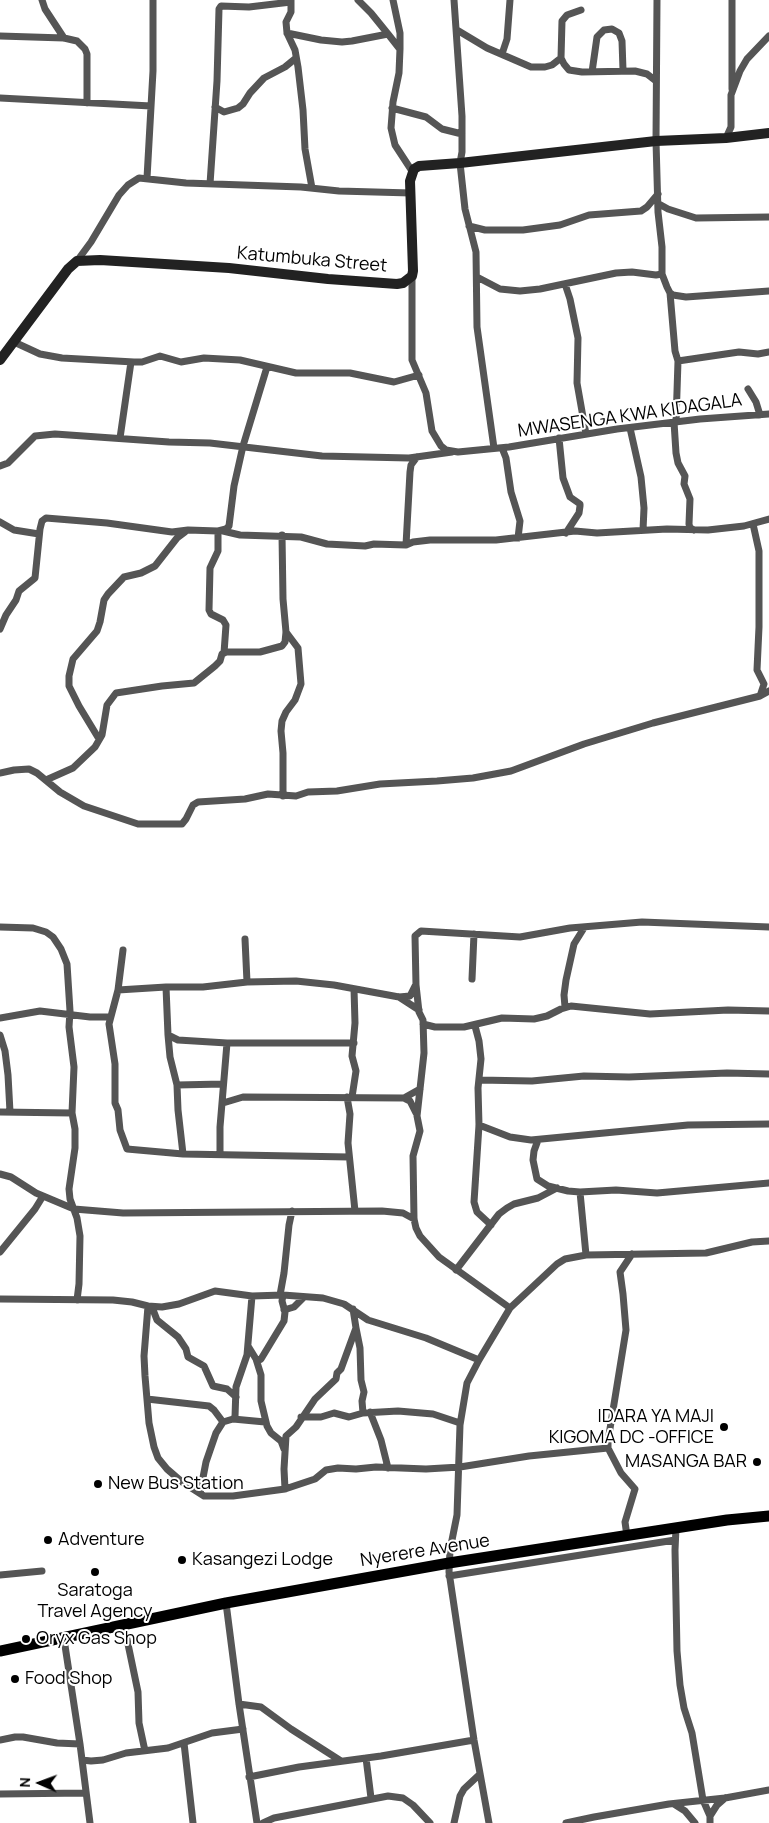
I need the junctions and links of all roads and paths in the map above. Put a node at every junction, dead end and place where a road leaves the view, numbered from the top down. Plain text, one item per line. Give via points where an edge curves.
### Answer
1 (42, 0) edge
2 (153, 0) edge
3 (358, 0) edge
4 (393, 0) edge
5 (454, 0) edge
6 (510, 0) edge
7 (657, 0) edge
8 (732, 0) edge
9 (291, 1) edge
10 (221, 3) edge
11 (581, 10) dead end
12 (457, 30) junction
13 (287, 33) junction
14 (388, 34) junction
15 (0, 36) edge
16 (769, 36) edge
17 (64, 38) junction
18 (400, 49) junction
19 (502, 54) junction
20 (296, 58) junction
21 (561, 58) junction
22 (623, 70) junction
23 (592, 72) junction
24 (656, 81) junction
25 (732, 92) junction
26 (0, 98) edge
27 (87, 103) junction
28 (150, 106) junction
29 (216, 107) junction
30 (392, 108) junction
31 (769, 133) edge
32 (462, 134) junction
33 (726, 138) junction
34 (656, 142) junction
35 (460, 163) junction
36 (412, 171) junction
37 (147, 178) junction
38 (210, 184) junction
39 (312, 188) junction
40 (411, 193) junction
41 (658, 194) junction
42 (659, 204) junction
43 (769, 216) edge
44 (470, 226) junction
45 (77, 261) junction
46 (662, 274) junction
47 (412, 276) junction
48 (477, 277) junction
49 (564, 284) junction
50 (769, 291) edge
51 (670, 294) junction
52 (14, 342) junction
53 (3, 348) edge
54 (769, 352) edge
55 (0, 360) edge
56 (678, 361) junction
57 (131, 362) junction
58 (266, 367) junction
59 (418, 375) junction
60 (748, 389) dead end
61 (769, 414) edge
62 (760, 415) junction
63 (675, 422) junction
64 (630, 428) junction
65 (586, 434) junction
66 (120, 438) junction
67 (559, 438) junction
68 (243, 446) junction
69 (498, 448) junction
70 (452, 452) junction
71 (417, 457) junction
72 (0, 466) edge
73 (769, 519) edge
74 (0, 522) edge
75 (753, 524) junction
76 (188, 530) junction
77 (643, 530) junction
78 (694, 530) junction
79 (221, 531) junction
80 (566, 533) junction
81 (39, 534) junction
82 (282, 535) junction
83 (518, 538) junction
84 (406, 545) junction
85 (0, 629) edge
86 (286, 632) junction
87 (224, 653) junction
88 (769, 691) edge
89 (760, 696) junction
90 (99, 739) junction
91 (0, 773) edge
92 (46, 780) junction
93 (283, 796) junction
94 (0, 927) edge
95 (769, 927) edge
96 (584, 928) junction
97 (474, 934) junction
98 (245, 939) dead end
99 (123, 950) dead end
100 (472, 979) dead end
101 (247, 982) junction
102 (416, 986) junction
103 (166, 987) junction
104 (354, 989) junction
105 (118, 990) junction
106 (399, 997) junction
107 (565, 1007) junction
108 (419, 1010) junction
109 (769, 1011) edge
110 (70, 1014) junction
111 (110, 1017) junction
112 (0, 1018) edge
113 (423, 1024) junction
114 (475, 1026) junction
115 (0, 1035) edge
116 (168, 1035) junction
117 (227, 1043) junction
118 (354, 1043) junction
119 (769, 1074) edge
120 (479, 1080) junction
121 (177, 1084) junction
122 (223, 1084) junction
123 (420, 1089) junction
124 (349, 1098) junction
125 (404, 1098) junction
126 (223, 1103) junction
127 (0, 1112) edge
128 (10, 1112) junction
129 (72, 1113) junction
130 (417, 1116) junction
131 (769, 1124) edge
132 (479, 1125) junction
133 (538, 1140) junction
134 (183, 1154) junction
135 (220, 1154) junction
136 (349, 1156) junction
137 (0, 1174) edge
138 (769, 1183) edge
139 (556, 1188) junction
140 (580, 1192) junction
141 (43, 1196) junction
142 (74, 1209) junction
143 (355, 1210) junction
144 (292, 1211) junction
145 (414, 1219) junction
146 (491, 1225) junction
147 (769, 1241) edge
148 (0, 1252) edge
149 (632, 1254) junction
150 (586, 1255) junction
151 (456, 1270) junction
152 (282, 1295) junction
153 (252, 1296) junction
154 (304, 1297) junction
155 (0, 1299) edge
156 (77, 1300) junction
157 (150, 1306) junction
158 (510, 1308) junction
159 (353, 1309) junction
160 (284, 1310) junction
161 (356, 1328) junction
162 (248, 1346) junction
163 (478, 1360) junction
164 (257, 1361) junction
165 (236, 1397) junction
166 (147, 1399) junction
167 (367, 1412) junction
168 (301, 1417) junction
169 (233, 1419) junction
170 (223, 1422) junction
171 (265, 1422) junction
172 (460, 1423) junction
173 (608, 1448) junction
174 (286, 1454) junction
175 (460, 1467) junction
176 (388, 1468) junction
177 (285, 1489) junction
178 (200, 1493) junction
179 (769, 1516) edge
180 (676, 1528) junction
181 (627, 1536) junction
182 (675, 1540) junction
183 (449, 1563) junction
184 (42, 1571) dead end
185 (0, 1575) edge
186 (449, 1576) junction
187 (226, 1603) junction
188 (124, 1625) junction
189 (64, 1639) junction
190 (0, 1651) edge
191 (239, 1704) junction
192 (243, 1730) junction
193 (0, 1740) edge
194 (474, 1740) junction
195 (184, 1743) junction
196 (80, 1744) junction
197 (145, 1751) junction
198 (366, 1758) junction
199 (82, 1760) junction
200 (341, 1761) junction
201 (480, 1774) junction
202 (249, 1778) junction
203 (769, 1790) edge
204 (86, 1793) junction
205 (0, 1794) edge
206 (371, 1798) junction
207 (725, 1798) junction
208 (703, 1800) junction
209 (674, 1804) junction
210 (710, 1820) edge
211 (90, 1823) edge
212 (193, 1823) edge
213 (257, 1823) edge
214 (263, 1823) edge
215 (430, 1823) edge
216 (454, 1823) edge
217 (489, 1823) edge
218 (566, 1823) edge
219 (695, 1823) edge

1 - 17 street
2 - 28 street
3 - 14 street
4 - 18 street
5 - 12 street, MWASENGA KWA KIDAGALA
6 - 19 street via 507,39
7 - 24 street
8 - 25 street
9 - 10 street via 249,7
9 - 13 street
10 - 29 street
11 - 21 street via 563,18
12 - 19 street
12 - 32 street, MWASENGA KWA KIDAGALA
13 - 14 street via 342,42
13 - 20 street
14 - 18 street
15 - 17 street
16 - 25 street via 747,58
17 - 27 street via 77,41 87,52
18 - 30 street
19 - 21 street via 538,68 552,65
20 - 29 street via 264,78 238,108 224,112
20 - 39 street via 301,82 304,149
21 - 23 street via 569,70
22 - 23 street
22 - 23 street via 622,41 619,33 612,29 604,30 597,37
22 - 24 street via 643,72
24 - 34 street
25 - 33 street via 730,127
26 - 27 street
27 - 28 street
28 - 37 street
29 - 38 street
30 - 32 street via 426,117 442,129
30 - 36 street via 393,138
31 - 33 main road
32 - 35 street, MWASENGA KWA KIDAGALA
33 - 34 main road
34 - 35 main road
34 - 41 street
35 - 36 main road via 418,166
35 - 44 street, MWASENGA KWA KIDAGALA
36 - 40 main road, Katumbuka Street
37 - 38 street
37 - 45 street via 134,180 124,189
38 - 39 street
39 - 40 street
40 - 47 main road, Katumbuka Street
41 - 42 street
41 - 44 street via 641,210 589,215 560,226 507,230
42 - 43 street via 696,218
42 - 46 street
44 - 48 street, MWASENGA KWA KIDAGALA
45 - 47 main road, Katumbuka Street via 229,268 397,284
45 - 52 main road via 68,268
46 - 49 street via 623,272
46 - 51 street
47 - 59 street via 411,350
48 - 49 street via 510,291
48 - 69 street, MWASENGA KWA KIDAGALA via 477,327
49 - 65 street via 578,338 576,383
50 - 51 street via 686,297
51 - 56 street
52 - 53 main road
52 - 57 street via 48,356
53 - 55 main road
54 - 56 street via 739,352
56 - 63 street
57 - 58 street via 160,356 178,362 204,358 246,361
57 - 66 street
58 - 59 street via 304,373 350,373 394,382
58 - 68 street
59 - 70 street via 426,392 432,431 441,446
60 - 62 street
61 - 62 street, MWASENGA KWA KIDAGALA
62 - 63 street, MWASENGA KWA KIDAGALA
63 - 64 street, MWASENGA KWA KIDAGALA
63 - 78 street via 676,453 685,476 684,484 690,499 689,524
64 - 65 street, MWASENGA KWA KIDAGALA
64 - 77 street via 641,477
65 - 67 street, MWASENGA KWA KIDAGALA
66 - 68 street, MWASENGA KWA KIDAGALA
66 - 72 street, MWASENGA KWA KIDAGALA via 38,435 8,463
67 - 69 street, MWASENGA KWA KIDAGALA
67 - 80 street via 563,478 570,497 580,506
68 - 71 street, MWASENGA KWA KIDAGALA via 322,456
68 - 79 street via 229,526
69 - 70 street, MWASENGA KWA KIDAGALA
69 - 83 street via 508,468 520,521
70 - 71 street, MWASENGA KWA KIDAGALA
71 - 84 street via 410,472
73 - 75 street
74 - 81 street via 14,530
75 - 78 street
75 - 89 street via 759,551 756,670 764,684
76 - 79 street
76 - 81 street via 160,531 48,517 42,521
76 - 90 street via 177,538 155,566 124,577 108,594 97,631 73,659 69,686
77 - 78 street
77 - 80 street
79 - 82 street via 240,535
79 - 87 street via 218,551 210,568 209,610 226,625
80 - 83 street
81 - 85 street via 35,578 19,591
82 - 84 street via 350,547
82 - 86 street
83 - 84 street via 430,540
86 - 87 street via 285,642 275,649
86 - 93 street via 298,648 301,684 282,721
87 - 90 street via 220,661 194,684 162,686 113,696 107,705 104,729
88 - 89 street
89 - 93 street via 653,723 511,770 455,780 380,784
90 - 92 street via 73,768
91 - 92 street via 29,769
92 - 93 street via 84,806 138,824 182,824 198,802 268,794
94 - 110 street via 40,930 52,937 66,959
95 - 96 street via 663,922
96 - 97 street via 520,937
96 - 107 street via 574,944 566,980
97 - 100 street
97 - 102 street via 421,931 416,934
98 - 101 street
99 - 105 street
101 - 103 street
101 - 104 street via 296,981
102 - 106 street via 410,996
102 - 108 street
103 - 105 street
103 - 116 street
104 - 106 street
104 - 118 street
105 - 111 street
106 - 108 street
107 - 109 street via 650,1014
107 - 114 street via 534,1019 502,1018
108 - 113 street
110 - 111 street
110 - 112 street via 40,1011
110 - 129 street via 74,1076
111 - 134 street via 115,1103 126,1148
113 - 114 street via 454,1028
113 - 123 street
114 - 120 street via 480,1048
115 - 128 street via 6,1059
116 - 117 street via 186,1042
116 - 121 street
117 - 118 street
117 - 122 street
118 - 124 street via 352,1056 356,1075
119 - 120 street
120 - 132 street
121 - 122 street
121 - 134 street
122 - 126 street
123 - 125 street
123 - 130 street
124 - 125 street
124 - 126 street via 243,1097
124 - 136 street
125 - 130 street via 410,1102
126 - 135 street
127 - 128 street
128 - 129 street
129 - 142 street via 75,1148 69,1189
130 - 145 street via 420,1131 413,1156
131 - 133 street via 688,1125
132 - 133 street via 522,1140
132 - 146 street via 474,1202 477,1212
133 - 139 street via 534,1151 535,1174 542,1182
134 - 135 street
135 - 136 street
136 - 143 street
137 - 141 street
138 - 140 street via 657,1193
139 - 140 street
139 - 146 street via 538,1198 514,1204
140 - 150 street
141 - 142 street
141 - 148 street
142 - 144 street via 123,1213
142 - 156 street via 80,1243
143 - 144 street
143 - 145 street via 399,1212
144 - 152 street
145 - 151 street via 420,1236
146 - 151 street
147 - 149 street via 706,1253
149 - 150 street
149 - 173 street via 620,1272 626,1330
150 - 158 street via 557,1264
151 - 158 street
152 - 153 street
152 - 154 street
152 - 160 street
153 - 157 street via 214,1290 179,1304
153 - 162 street
154 - 159 street via 333,1300
154 - 160 street via 294,1307
155 - 156 street
156 - 157 street via 124,1301
157 - 165 street via 157,1320 178,1337 188,1357 204,1366 213,1386 228,1389
157 - 166 street via 144,1356
158 - 163 street
159 - 161 street
159 - 163 street via 368,1320 426,1338
160 - 164 street via 284,1323
161 - 167 street via 364,1392 362,1401
161 - 168 street via 336,1379 315,1398
162 - 164 street
162 - 165 street
163 - 172 street via 468,1383
164 - 171 street
165 - 169 street
166 - 170 street via 209,1406
166 - 178 street via 158,1458 182,1482
167 - 168 street via 349,1417 334,1412 322,1417
167 - 172 street via 433,1414
167 - 176 street via 379,1433
168 - 174 street via 294,1430 286,1436
169 - 170 street
169 - 171 street
170 - 178 street via 211,1446
171 - 174 street via 271,1434 282,1443
172 - 175 street
173 - 175 street
173 - 181 street via 621,1473 635,1489 626,1514
174 - 177 street
175 - 176 street
175 - 183 street
176 - 177 street via 328,1469 315,1479
177 - 178 street via 215,1497
179 - 180 main road, Nyerere Avenue
180 - 181 main road, Nyerere Avenue
180 - 182 street
181 - 183 main road, Nyerere Avenue
182 - 186 street
182 - 208 street via 680,1685
183 - 186 street
183 - 187 main road, Nyerere Avenue
184 - 185 street
186 - 194 street
187 - 188 main road, Nyerere Avenue
187 - 191 street
188 - 189 main road, Nyerere Avenue
188 - 197 street via 138,1692
189 - 190 main road, Nyerere Avenue
189 - 196 street
191 - 192 street
191 - 200 street via 265,1710
192 - 195 street via 201,1736
192 - 202 street
193 - 196 street via 15,1736
194 - 198 street
194 - 201 street
195 - 197 street
195 - 212 street
196 - 199 street
197 - 199 street via 97,1761
198 - 200 street
198 - 206 street
199 - 204 street
200 - 202 street
201 - 216 street via 460,1796
201 - 217 street
202 - 213 street
203 - 207 street
204 - 205 street
204 - 211 street
206 - 214 street
206 - 215 street via 402,1798
207 - 208 street
207 - 210 street via 717,1804
208 - 209 street
208 - 210 street
209 - 218 street
209 - 219 street

